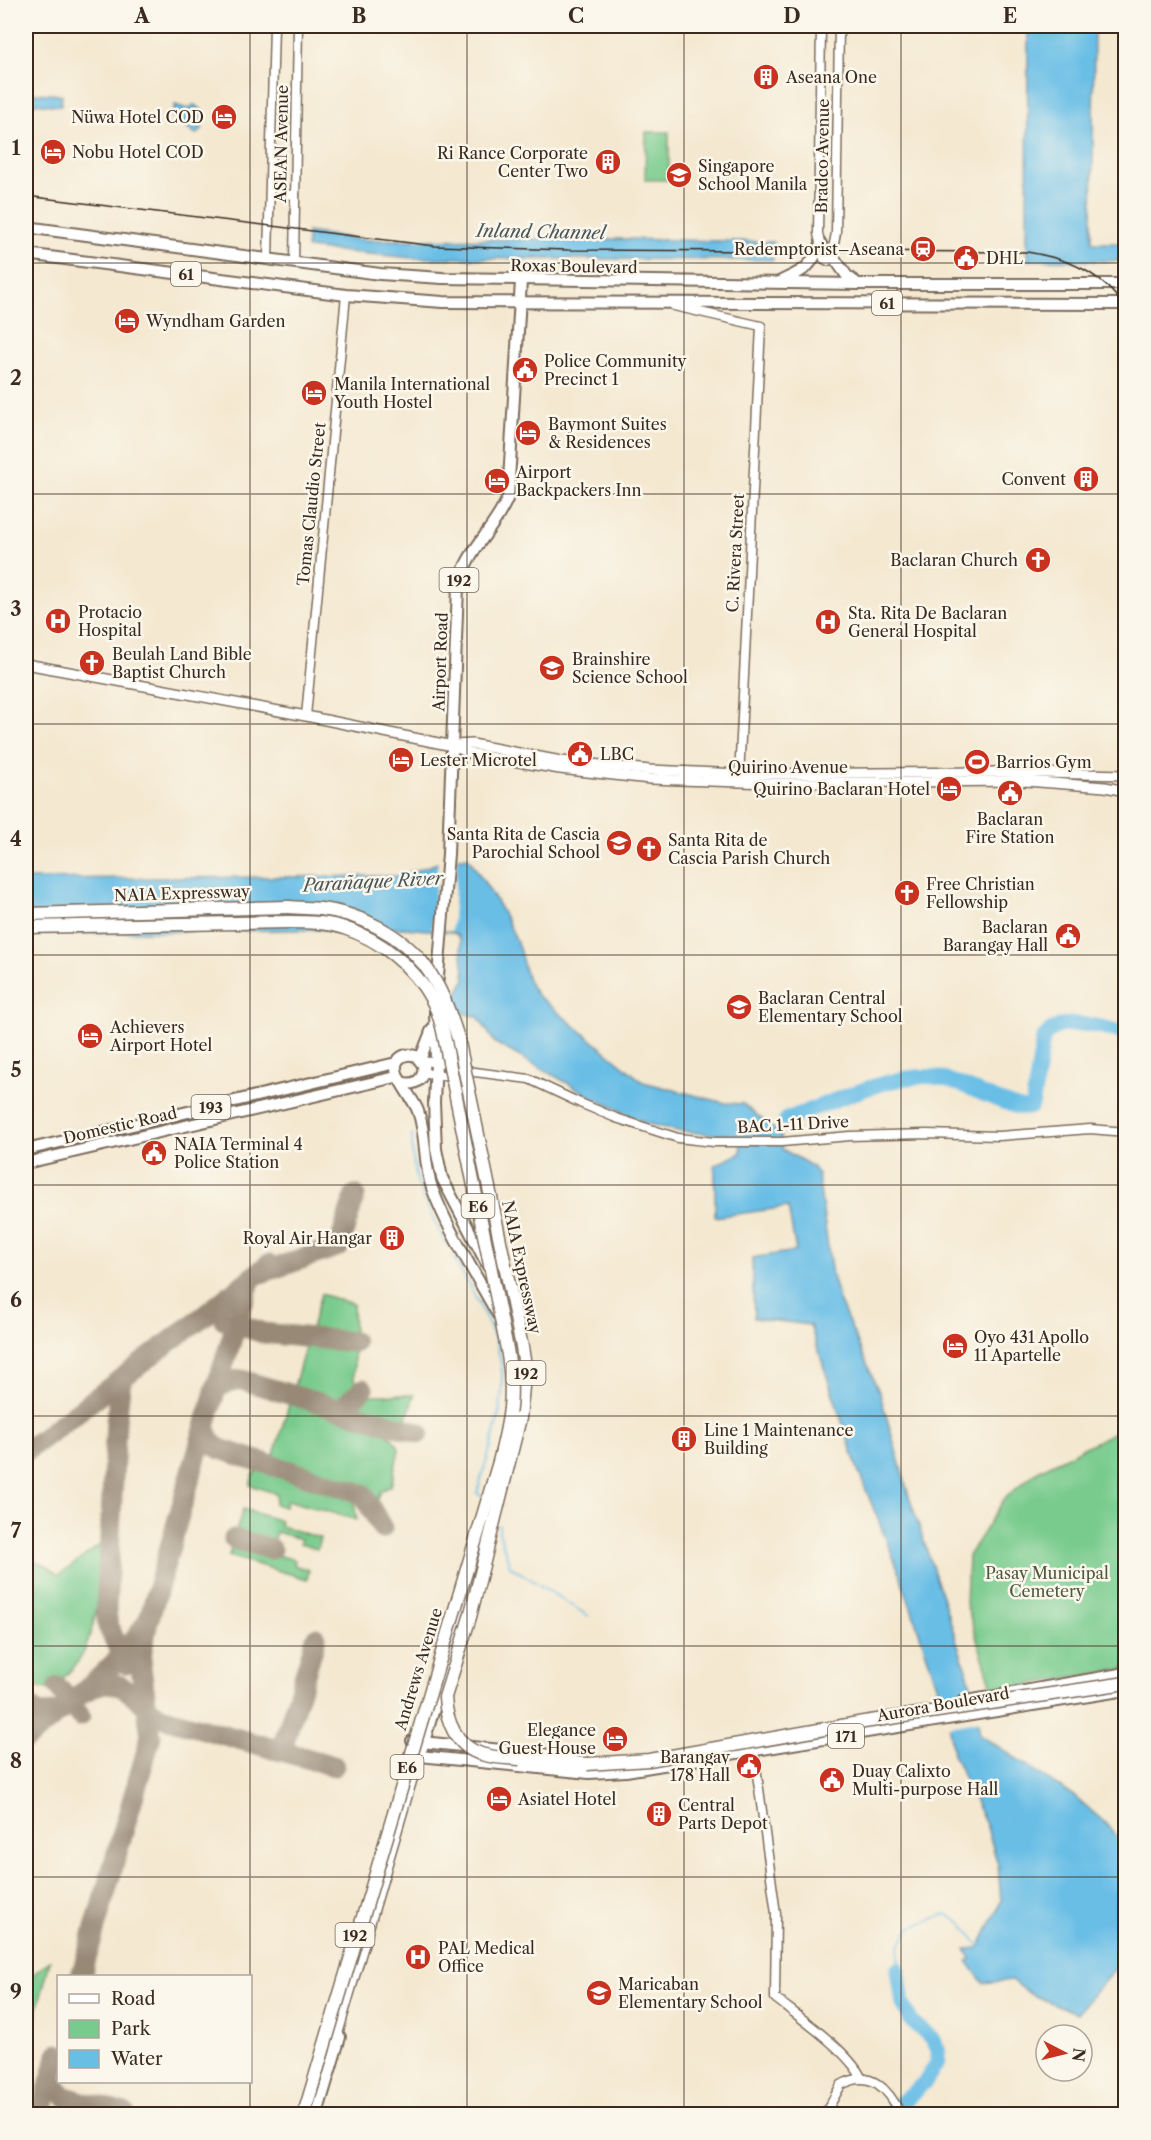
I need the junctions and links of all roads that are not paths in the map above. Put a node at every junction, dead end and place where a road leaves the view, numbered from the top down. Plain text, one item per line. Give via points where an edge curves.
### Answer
1 (274, 26) edge
2 (298, 26) edge
3 (821, 26) edge
4 (838, 26) edge
5 (271, 158) junction
6 (295, 195) junction
7 (26, 227) edge
8 (821, 244) junction
9 (26, 254) edge
10 (832, 255) junction
11 (268, 259) junction
12 (294, 262) junction
13 (521, 280) junction
14 (777, 283) junction
15 (858, 284) junction
16 (1125, 284) edge
17 (346, 295) junction
18 (520, 301) junction
19 (659, 302) junction
20 (1125, 304) edge
21 (26, 664) edge
22 (306, 716) junction
23 (453, 746) junction
24 (1125, 776) edge
25 (739, 778) junction
26 (1125, 789) edge
27 (26, 914) edge
28 (26, 927) edge
29 (434, 1023) junction
30 (421, 1060) junction
31 (396, 1063) junction
32 (436, 1068) junction
33 (423, 1073) junction
34 (399, 1079) junction
35 (434, 1093) junction
36 (1125, 1132) edge
37 (26, 1150) edge
38 (26, 1163) edge
39 (520, 1418) junction
40 (487, 1494) dead end
41 (483, 1508) dead end
42 (471, 1544) junction
43 (483, 1547) junction
44 (1125, 1673) edge
45 (1125, 1683) edge
46 (1125, 1690) edge
47 (962, 1702) junction
48 (965, 1716) junction
49 (412, 1741) junction
50 (424, 1743) junction
51 (680, 1749) junction
52 (754, 1752) junction
53 (408, 1755) junction
54 (420, 1757) junction
55 (683, 1763) junction
56 (861, 2077) junction
57 (309, 2089) junction
58 (323, 2093) junction
59 (303, 2115) edge
60 (312, 2115) edge
61 (317, 2115) edge
62 (825, 2115) edge
63 (901, 2115) edge

1 - 5 street, ASEAN Avenue
2 - 6 street, ASEAN Avenue
3 - 8 street, Bradco Avenue
4 - 10 street, Bradco Avenue via 836,233
5 - 6 street via 278,174 279,191
5 - 11 street, ASEAN Avenue
6 - 12 street, ASEAN Avenue
7 - 11 main road, Roxas Boulevard / 61
8 - 10 street via 824,260 831,260
8 - 14 main road via 810,265
9 - 17 main road, 61
10 - 15 main road
11 - 12 main road, Roxas Boulevard / 61
12 - 13 main road, Roxas Boulevard / 61 via 391,274
13 - 14 main road, Roxas Boulevard / 61
13 - 18 main road, Airport Road / 192
14 - 15 main road, Roxas Boulevard / 61
15 - 16 main road, Roxas Boulevard / 61
17 - 18 main road, 61 via 443,302
17 - 22 street, Tomas Claudio Street
18 - 19 main road, 61
18 - 23 main road, Airport Road / 192 via 508,497 498,518 477,543 458,585
19 - 20 main road, 61
19 - 25 street, C. Rivera Street via 761,326
21 - 22 main road, Quirino Avenue
22 - 23 main road, Quirino Avenue
23 - 25 main road, Quirino Avenue via 469,753 560,769 650,779
23 - 29 main road, Airport Road / 192
24 - 25 main road, Quirino Avenue via 1026,772
25 - 26 main road, Quirino Avenue via 1026,781
27 - 39 highway, NAIA Expressway / E6, bridge via 323,909 369,923 413,953 442,995 458,1038 522,1347 525,1366
28 - 59 highway, NAIA Expressway / E6, bridge via 289,922 344,928 372,940 402,962 432,999 440,1019 507,1349 512,1386 510,1420
29 - 30 main road
29 - 32 main road, 192
30 - 31 main road via 407,1055
30 - 32 street, BAC 1-11 Drive
30 - 33 main road
31 - 34 main road, 192
31 - 37 main road, Domestic Road / 193
32 - 33 street, BAC 1-11 Drive
32 - 35 main road, 192
32 - 36 street, BAC 1-11 Drive via 451,1076 475,1072 529,1079 607,1114 678,1138 740,1143 850,1136 999,1136 1090,1128
33 - 34 main road via 414,1083
33 - 35 main road
34 - 38 main road, Domestic Road / 193
34 - 40 main road, 192 via 418,1112 433,1189 502,1322 511,1353 514,1385
35 - 43 main road, Andrews Avenue / 192 via 436,1149 442,1178 511,1311 523,1348 526,1383 521,1423
39 - 45 highway, bridge via 470,1617 445,1697 449,1724 462,1742 482,1754 614,1764
39 - 60 highway, NAIA Expressway / E6, bridge
41 - 42 main road, Andrews Avenue / 192
42 - 43 main road
42 - 49 main road, Andrews Avenue / 192
43 - 50 main road, Andrews Avenue / 192
44 - 47 main road, Aurora Boulevard / 171
46 - 48 main road, Aurora Boulevard / 171
47 - 48 main road
47 - 51 main road, Aurora Boulevard / 171
48 - 52 main road, Aurora Boulevard / 171
49 - 50 main road, Aurora Boulevard / 171
49 - 53 main road, Andrews Avenue / 192
50 - 51 main road, Aurora Boulevard / 171 via 589,1759
50 - 54 main road, Andrews Avenue / 192
51 - 55 main road
52 - 55 main road, Aurora Boulevard / 171
52 - 56 street via 776,1914 775,1998 835,2048
53 - 54 main road, Aurora Boulevard / 171
53 - 57 main road, Andrews Avenue / 192
54 - 55 main road, Aurora Boulevard / 171 via 589,1773
54 - 58 main road, Andrews Avenue / 192
56 - 62 street via 841,2085
56 - 63 street via 875,2082 892,2096
57 - 58 main road
57 - 59 main road, Andrews Avenue / 192
58 - 61 main road, Andrews Avenue / 192

